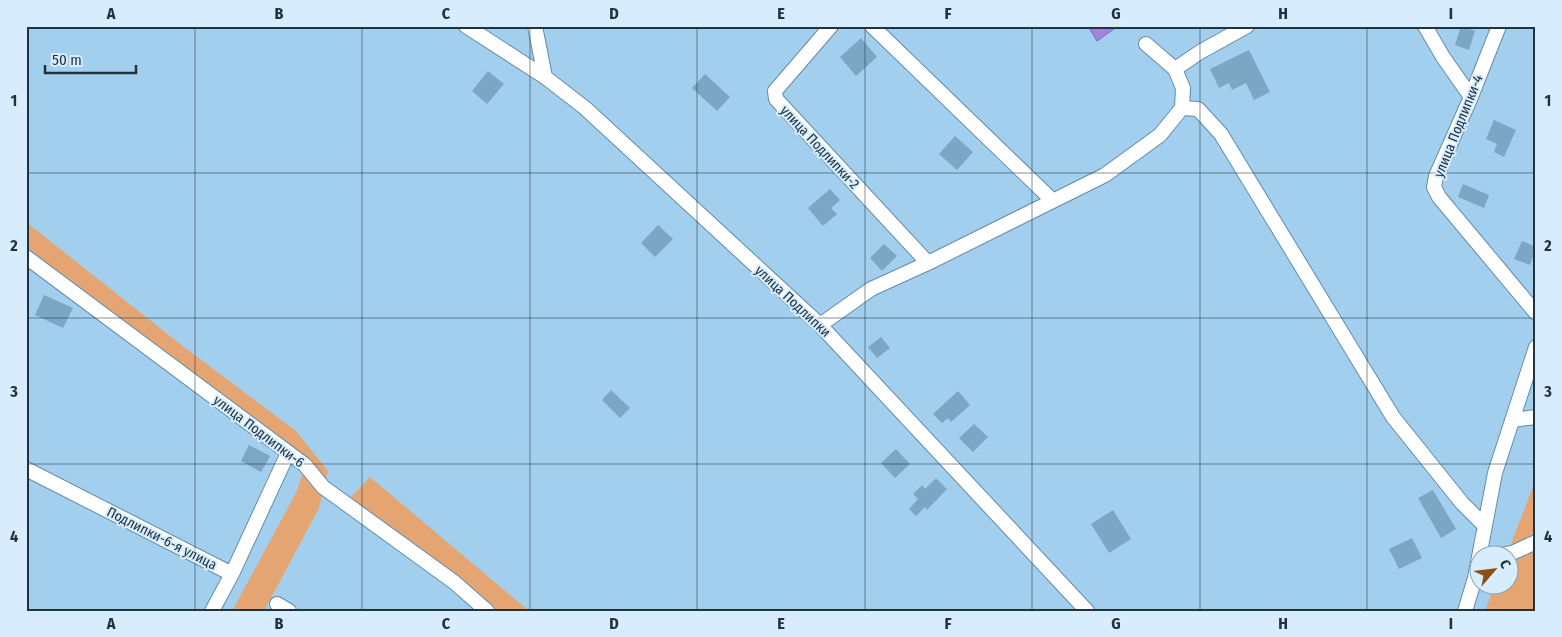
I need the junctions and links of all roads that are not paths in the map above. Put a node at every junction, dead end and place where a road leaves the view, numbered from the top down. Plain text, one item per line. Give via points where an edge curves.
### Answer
1 (466, 26) edge
2 (535, 26) edge
3 (831, 26) edge
4 (872, 26) edge
5 (1247, 26) edge
6 (1424, 26) edge
7 (1499, 26) edge
8 (1146, 44) dead end
9 (1175, 69) junction
10 (545, 77) junction
11 (1471, 97) junction
12 (1182, 108) junction
13 (1053, 201) junction
14 (26, 257) edge
15 (928, 263) junction
16 (1536, 313) edge
17 (820, 325) junction
18 (1536, 346) edge
19 (1536, 417) edge
20 (1512, 420) junction
21 (288, 453) junction
22 (26, 469) edge
23 (1485, 526) junction
24 (1536, 542) edge
25 (1486, 544) edge
26 (1520, 549) edge
27 (232, 574) junction
28 (1470, 594) edge
29 (277, 604) dead end
30 (212, 611) edge
31 (290, 611) edge
32 (487, 611) edge
33 (1087, 611) edge
34 (1465, 611) edge

1 - 10 street, улица Подлипки
2 - 10 street
3 - 15 street, улица Подлипки-2 via 775,92 776,99
4 - 13 street
5 - 9 street
6 - 11 street
7 - 11 street, улица Подлипки-4
8 - 9 street
9 - 12 street via 1183,88
10 - 17 street, улица Подлипки via 584,108
11 - 16 street, улица Подлипки-4 via 1434,187
12 - 13 street via 1160,135 1105,175
12 - 23 street via 1198,109 1221,134 1393,417 1462,503
13 - 15 street
14 - 21 street, улица Подлипки-6
15 - 17 street via 871,289
17 - 33 street, улица Подлипки
18 - 20 street
19 - 20 street
20 - 23 street via 1494,473
21 - 27 street, Подлипки-6-я улица
21 - 32 street, улица Подлипки-6 via 305,465 323,487 454,582
22 - 27 street, Подлипки-6-я улица
23 - 25 street
24 - 26 street
27 - 30 street
28 - 34 street
29 - 31 street

